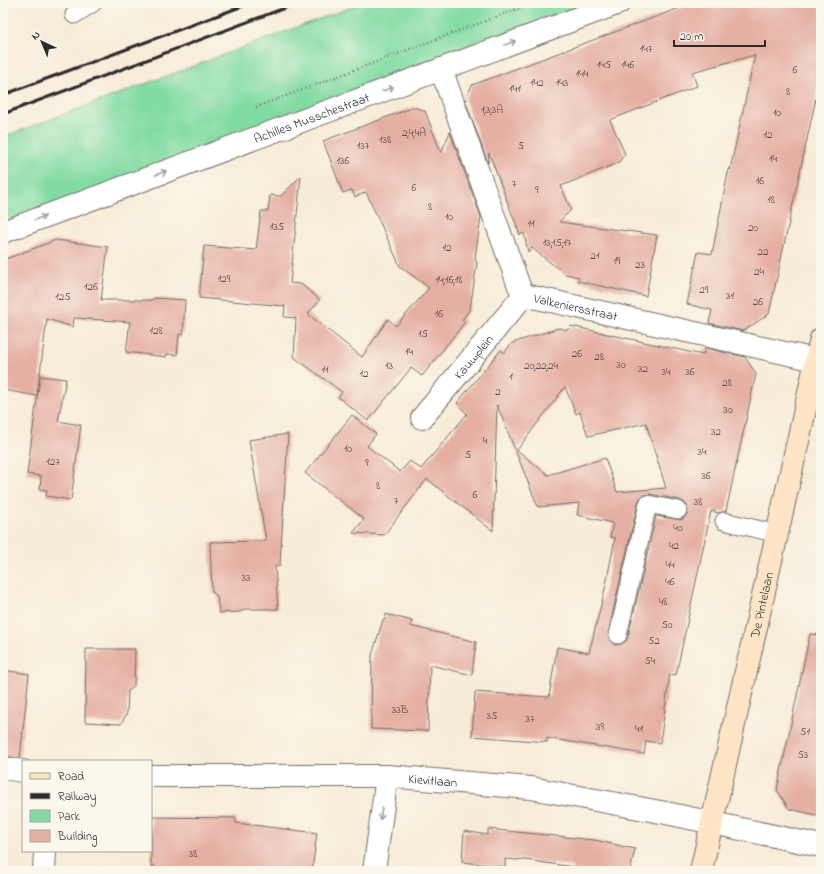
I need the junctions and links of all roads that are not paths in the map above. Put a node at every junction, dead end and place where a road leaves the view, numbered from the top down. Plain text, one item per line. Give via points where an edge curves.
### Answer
1 (93, 3) edge
2 (619, 3) edge
3 (74, 16) dead end
4 (441, 69) junction
5 (3, 232) edge
6 (524, 295) junction
7 (821, 339) edge
8 (816, 360) junction
9 (422, 418) dead end
10 (678, 510) dead end
11 (724, 521) dead end
12 (777, 534) junction
13 (618, 635) dead end
14 (3, 768) edge
15 (22, 771) edge
16 (152, 776) edge
17 (387, 776) junction
18 (712, 823) junction
19 (821, 846) edge
20 (45, 852) edge
21 (44, 871) edge
22 (374, 871) edge
23 (701, 871) edge

1 - 3 lane
4 -> 2 street, Achilles Musschestraat
5 -> 4 street, Achilles Musschestraat
4 - 6 street, Valkeniersstraat
6 - 8 street, Valkeniersstraat
6 - 9 street, Kauwplein
7 - 8 street, De Pintelaan
8 - 12 street, De Pintelaan
10 - 13 lane via 648,504
11 - 12 lane
12 - 18 street, De Pintelaan
14 - 15 street
16 - 17 street, Kievitlaan
17 - 18 street, Kievitlaan via 531,788
17 -> 22 street
18 - 19 street, Kievitlaan
18 - 23 street, De Pintelaan
20 - 21 street

